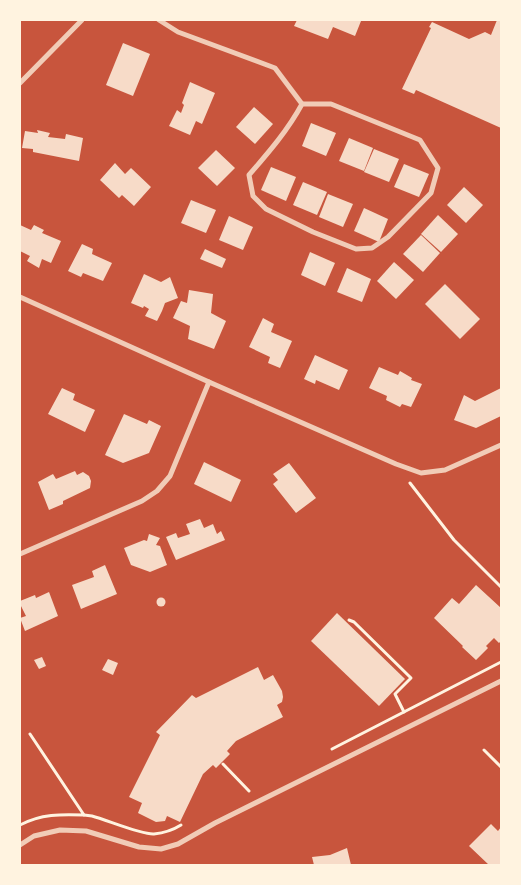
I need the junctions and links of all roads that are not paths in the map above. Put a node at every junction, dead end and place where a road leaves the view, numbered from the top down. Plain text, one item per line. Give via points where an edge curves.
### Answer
1 (82, 20) edge
2 (158, 20) edge
3 (20, 83) edge
4 (302, 104) junction
5 (20, 296) edge
6 (209, 382) junction
7 (501, 446) edge
8 (20, 554) edge
9 (501, 681) edge
10 (20, 845) edge

1 - 3 street
2 - 4 street via 178,32 275,68
4 - 4 street via 295,119 249,175 253,196 266,209 313,232 356,249 372,248 388,237 431,193 438,168 420,140 331,104
5 - 6 street
6 - 7 street via 421,473 445,470
6 - 8 street via 170,476 157,491 142,501
9 - 10 street via 178,844 161,849 139,847 86,831 60,830 34,836

